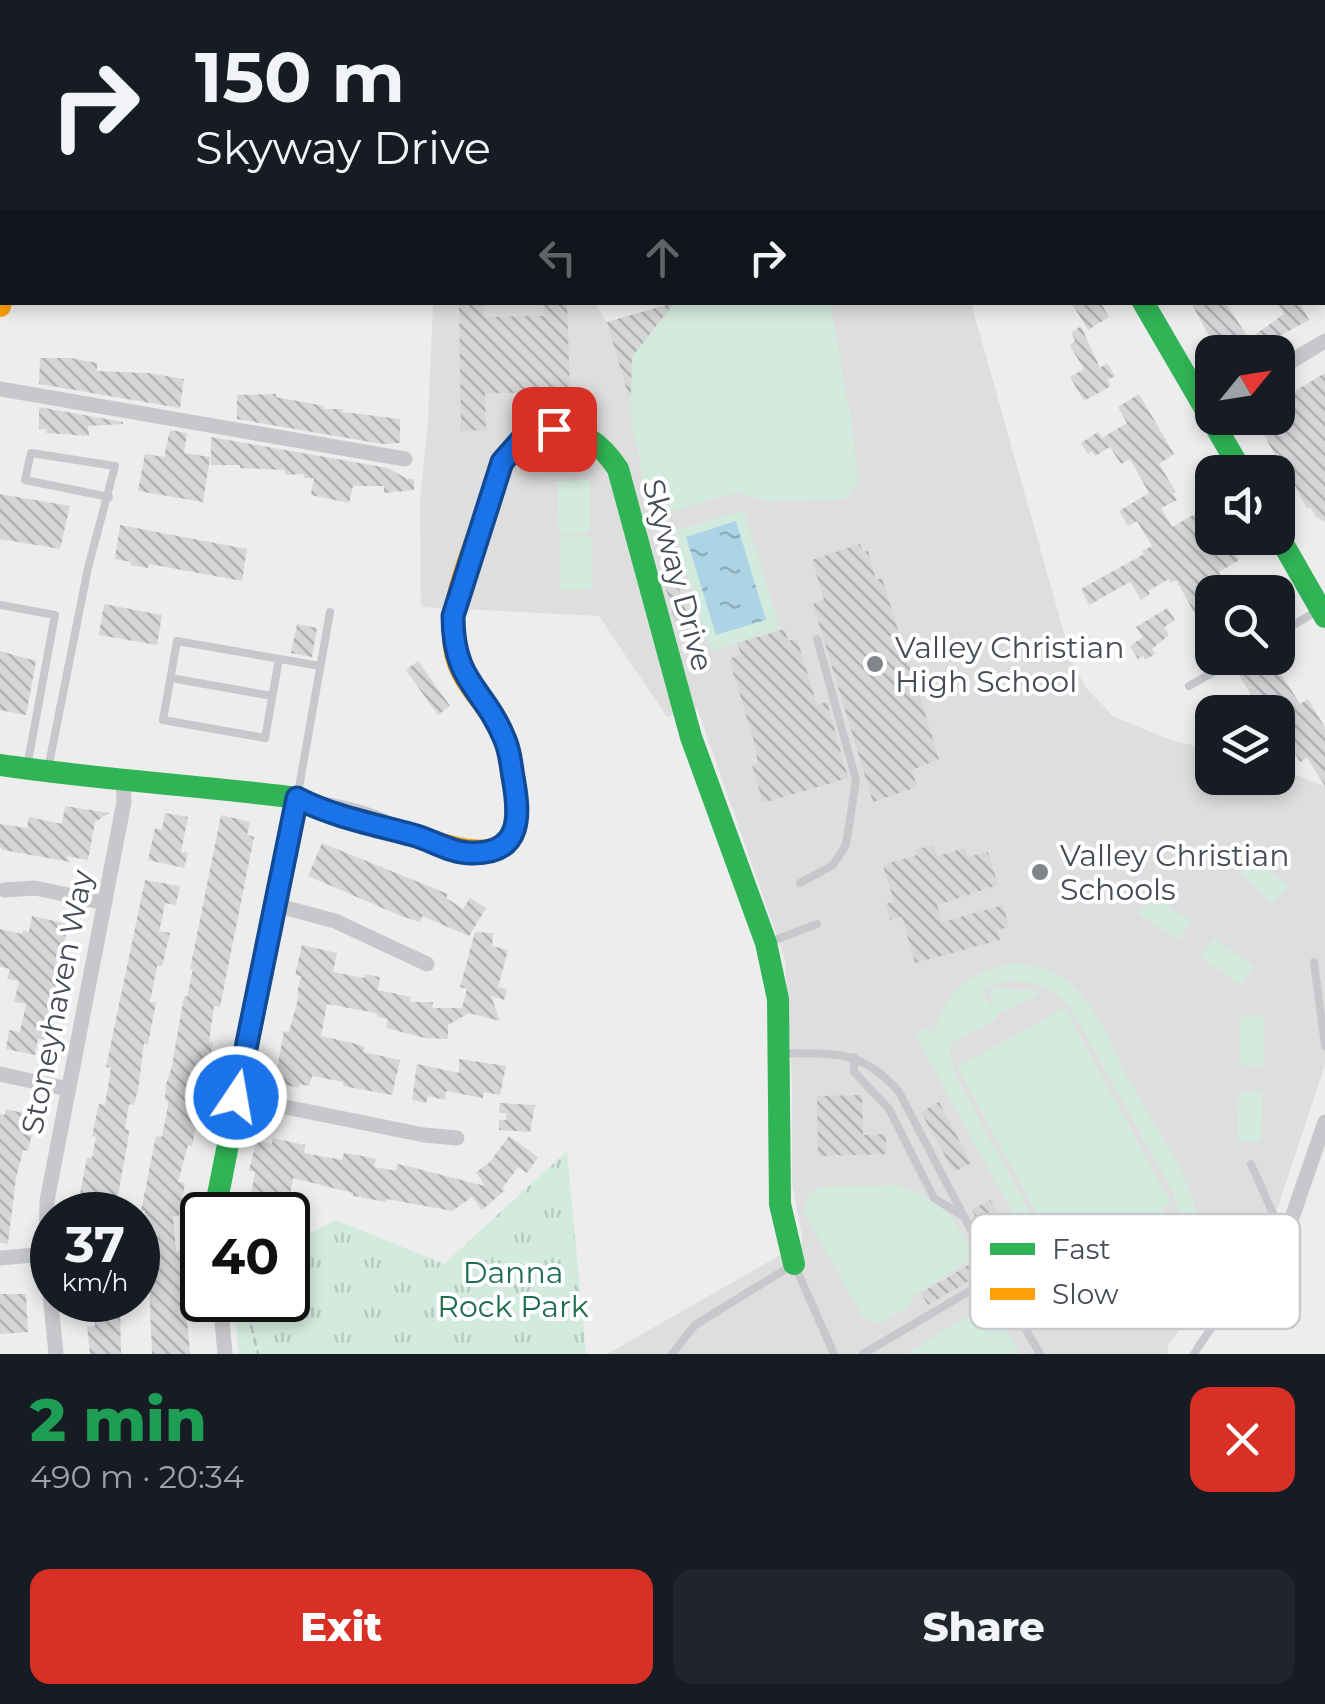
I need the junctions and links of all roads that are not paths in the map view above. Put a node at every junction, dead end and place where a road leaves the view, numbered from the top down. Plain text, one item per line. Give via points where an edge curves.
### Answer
1 (1145, 305) edge
2 (1325, 341) edge
3 (1295, 359) edge
4 (1195, 386) edge
5 (0, 389) edge
6 (405, 460) dead end
7 (109, 497) junction
8 (1290, 555) edge
9 (0, 605) edge
10 (330, 612) dead end
11 (1323, 613) edge
12 (1295, 626) edge
13 (817, 639) dead end
14 (279, 659) junction
15 (320, 666) junction
16 (1208, 675) edge
17 (171, 678) junction
18 (1189, 686) dead end
19 (272, 696) junction
20 (0, 765) edge
21 (37, 772) junction
22 (123, 780) junction
23 (297, 798) junction
24 (418, 836) junction
25 (800, 883) dead end
26 (4, 890) dead end
27 (105, 902) junction
28 (275, 905) junction
29 (817, 924) dead end
30 (766, 943) junction
31 (1314, 962) dead end
32 (428, 964) dead end
33 (1325, 1046) edge
34 (780, 1053) junction
35 (854, 1057) junction
36 (0, 1074) edge
37 (68, 1088) junction
38 (236, 1097) junction
39 (1325, 1122) edge
40 (457, 1138) dead end
41 (1252, 1164) dead end
42 (49, 1192) edge
43 (218, 1192) edge
44 (1273, 1214) edge
45 (1293, 1214) edge
46 (964, 1216) junction
47 (970, 1228) edge
48 (30, 1255) edge
49 (0, 1258) edge
50 (794, 1264) junction
51 (970, 1291) edge
52 (53, 1322) edge
53 (222, 1322) edge
54 (1026, 1329) edge
55 (1209, 1329) edge
56 (56, 1354) edge
57 (225, 1354) edge
58 (672, 1354) edge
59 (834, 1354) edge
60 (863, 1354) edge
61 (1040, 1354) edge
62 (1194, 1354) edge

1 - 4 street
2 - 3 street
5 - 6 street
7 - 7 lane via 115,466 31,452 25,480
7 - 21 lane
8 - 11 street
9 - 21 lane via 54,615
10 - 15 lane
11 - 12 lane
13 - 25 lane via 856,780 846,845 833,865
14 - 15 lane
14 - 17 lane via 178,640
14 - 19 lane
15 - 23 lane
16 - 18 lane
17 - 19 lane
17 - 19 lane via 164,720 265,738
20 - 21 street, Skyway Drive
21 - 22 street, Skyway Drive
22 - 23 street, Skyway Drive
22 - 27 street, Stoneyhaven Way
23 - 24 lane, Skyway Drive via 326,813
23 - 24 lane, Skyway Drive via 388,816
23 - 28 street
24 - 30 street, Skyway Drive via 474,853 494,850 517,827 507,744 461,671 453,616 502,462 524,437 554,429 586,435 618,469 691,737
26 - 27 street via 35,888
27 - 37 street, Stoneyhaven Way
28 - 32 street via 335,921
28 - 38 street
29 - 30 lane
30 - 34 street, Skyway Drive
31 - 33 lane
34 - 35 lane
34 - 50 street, Skyway Drive via 780,1204
35 - 46 lane via 899,1092
35 - 46 lane via 854,1072 889,1109 934,1198
36 - 37 street
37 - 42 street, Stoneyhaven Way
38 - 40 street
38 - 43 street
39 - 45 street
41 - 44 lane
46 - 47 lane
48 - 49 street
50 - 58 lane via 694,1325
50 - 59 lane
51 - 60 lane
52 - 56 street, Stoneyhaven Way
53 - 57 street
54 - 61 lane
55 - 62 lane

